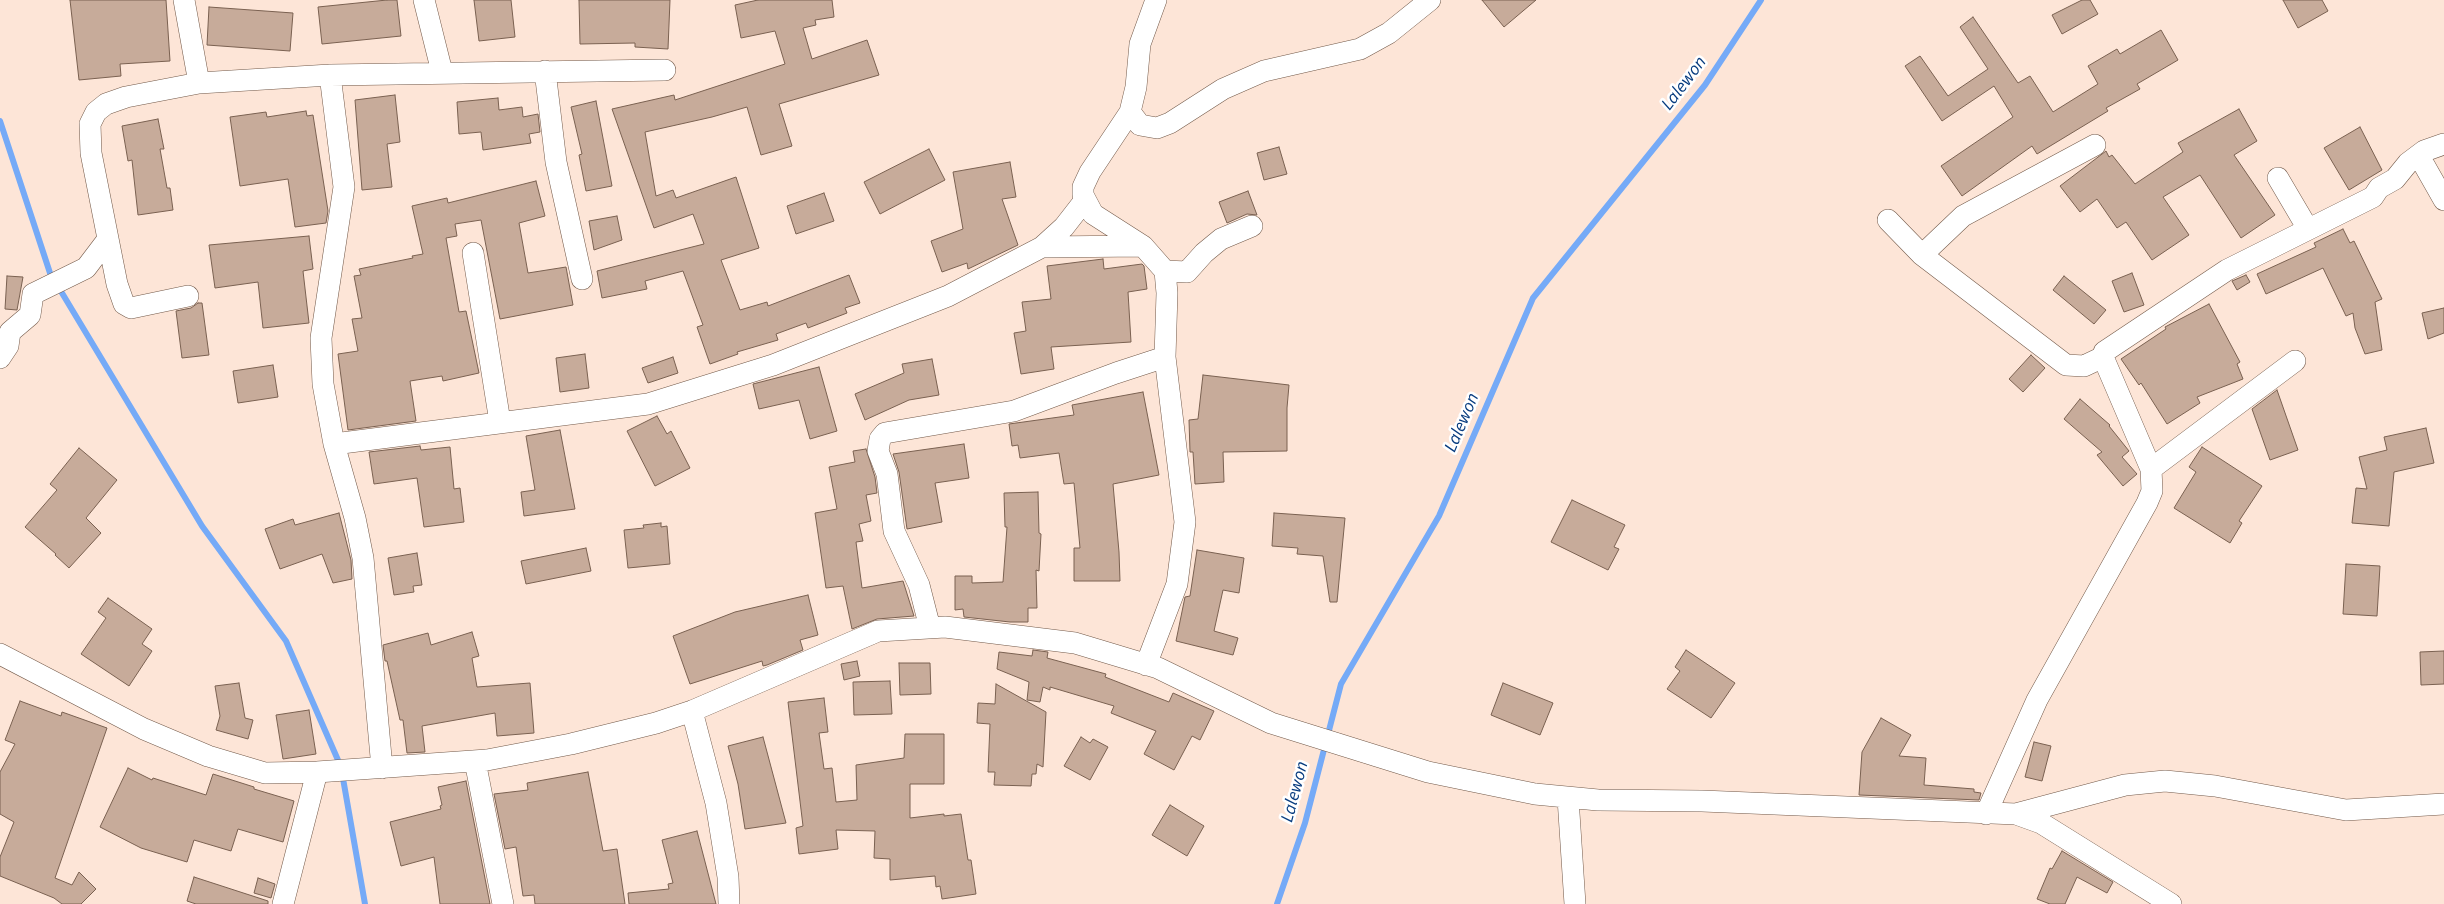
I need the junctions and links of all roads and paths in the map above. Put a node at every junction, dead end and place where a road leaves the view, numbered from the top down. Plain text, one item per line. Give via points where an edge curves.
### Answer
1 (184, 0) edge
2 (424, 0) edge
3 (1156, 0) edge
4 (1430, 0) edge
5 (665, 70) dead end
6 (545, 71) junction
7 (442, 72) junction
8 (330, 75) junction
9 (199, 83) junction
10 (1130, 112) junction
11 (2444, 144) edge
12 (2095, 145) dead end
13 (2419, 156) junction
14 (2278, 178) dead end
15 (1085, 200) junction
16 (2444, 200) edge
17 (1888, 220) dead end
18 (1252, 226) dead end
19 (2308, 229) junction
20 (108, 239) junction
21 (1143, 246) junction
22 (1042, 247) junction
23 (473, 253) dead end
24 (1922, 255) junction
25 (86, 268) junction
26 (1165, 271) junction
27 (582, 279) dead end
28 (117, 284) junction
29 (188, 296) dead end
30 (1165, 357) junction
31 (2103, 357) junction
32 (0, 358) edge
33 (2295, 361) dead end
34 (500, 422) junction
35 (334, 444) junction
36 (2152, 469) junction
37 (930, 628) junction
38 (1, 657) edge
39 (1146, 665) junction
40 (692, 711) junction
41 (475, 761) junction
42 (382, 768) junction
43 (317, 772) junction
44 (1568, 798) junction
45 (2444, 804) edge
46 (1986, 814) junction
47 (2016, 814) junction
48 (282, 904) edge
49 (503, 904) edge
50 (729, 904) edge
51 (1575, 904) edge
52 (2171, 904) edge

1 - 9 street
2 - 7 street
3 - 10 street via 1140,44
4 - 10 street via 1389,32 1360,49 1264,71 1223,89 1157,128 1140,126
5 - 6 street
6 - 7 street
6 - 27 street via 556,162
7 - 8 street
8 - 9 street
8 - 35 street via 344,187 321,338 323,384
9 - 20 street via 126,97 106,104 96,112 90,124 91,154
10 - 15 street via 1090,172 1083,187
11 - 13 street
12 - 24 street via 1962,216
13 - 16 street
13 - 19 street via 2372,197
14 - 19 street
15 - 21 street via 1094,214
15 - 22 street via 1064,227
17 - 24 street
18 - 26 street via 1221,238 1187,272
19 - 31 street via 2227,270 2104,352
20 - 25 street
20 - 28 street
21 - 22 street
21 - 26 street
22 - 34 street via 948,296 772,365 648,404
23 - 34 street
24 - 31 street via 2066,365 2084,366
25 - 28 street
25 - 32 street via 33,294 30,314 10,332 8,346
26 - 30 street
28 - 29 street via 124,304 131,308
30 - 37 street via 1014,411 885,433 878,451 887,474 894,531 919,586
30 - 39 street via 1185,522 1177,584
31 - 36 street
33 - 36 street
34 - 35 street
35 - 42 street via 363,558
36 - 46 street via 2152,491 2147,503 2037,700
37 - 39 street via 945,627 1075,644
37 - 40 street via 878,631
38 - 43 street via 144,730 208,756 265,773
39 - 44 street via 1280,726 1428,772
40 - 41 street via 570,744
40 - 50 street via 716,803
41 - 42 street
41 - 49 street
42 - 43 street
43 - 48 street
44 - 46 street
44 - 51 street
45 - 47 street via 2346,810 2215,786 2165,781 2125,784
46 - 47 street
47 - 52 street via 2041,823

